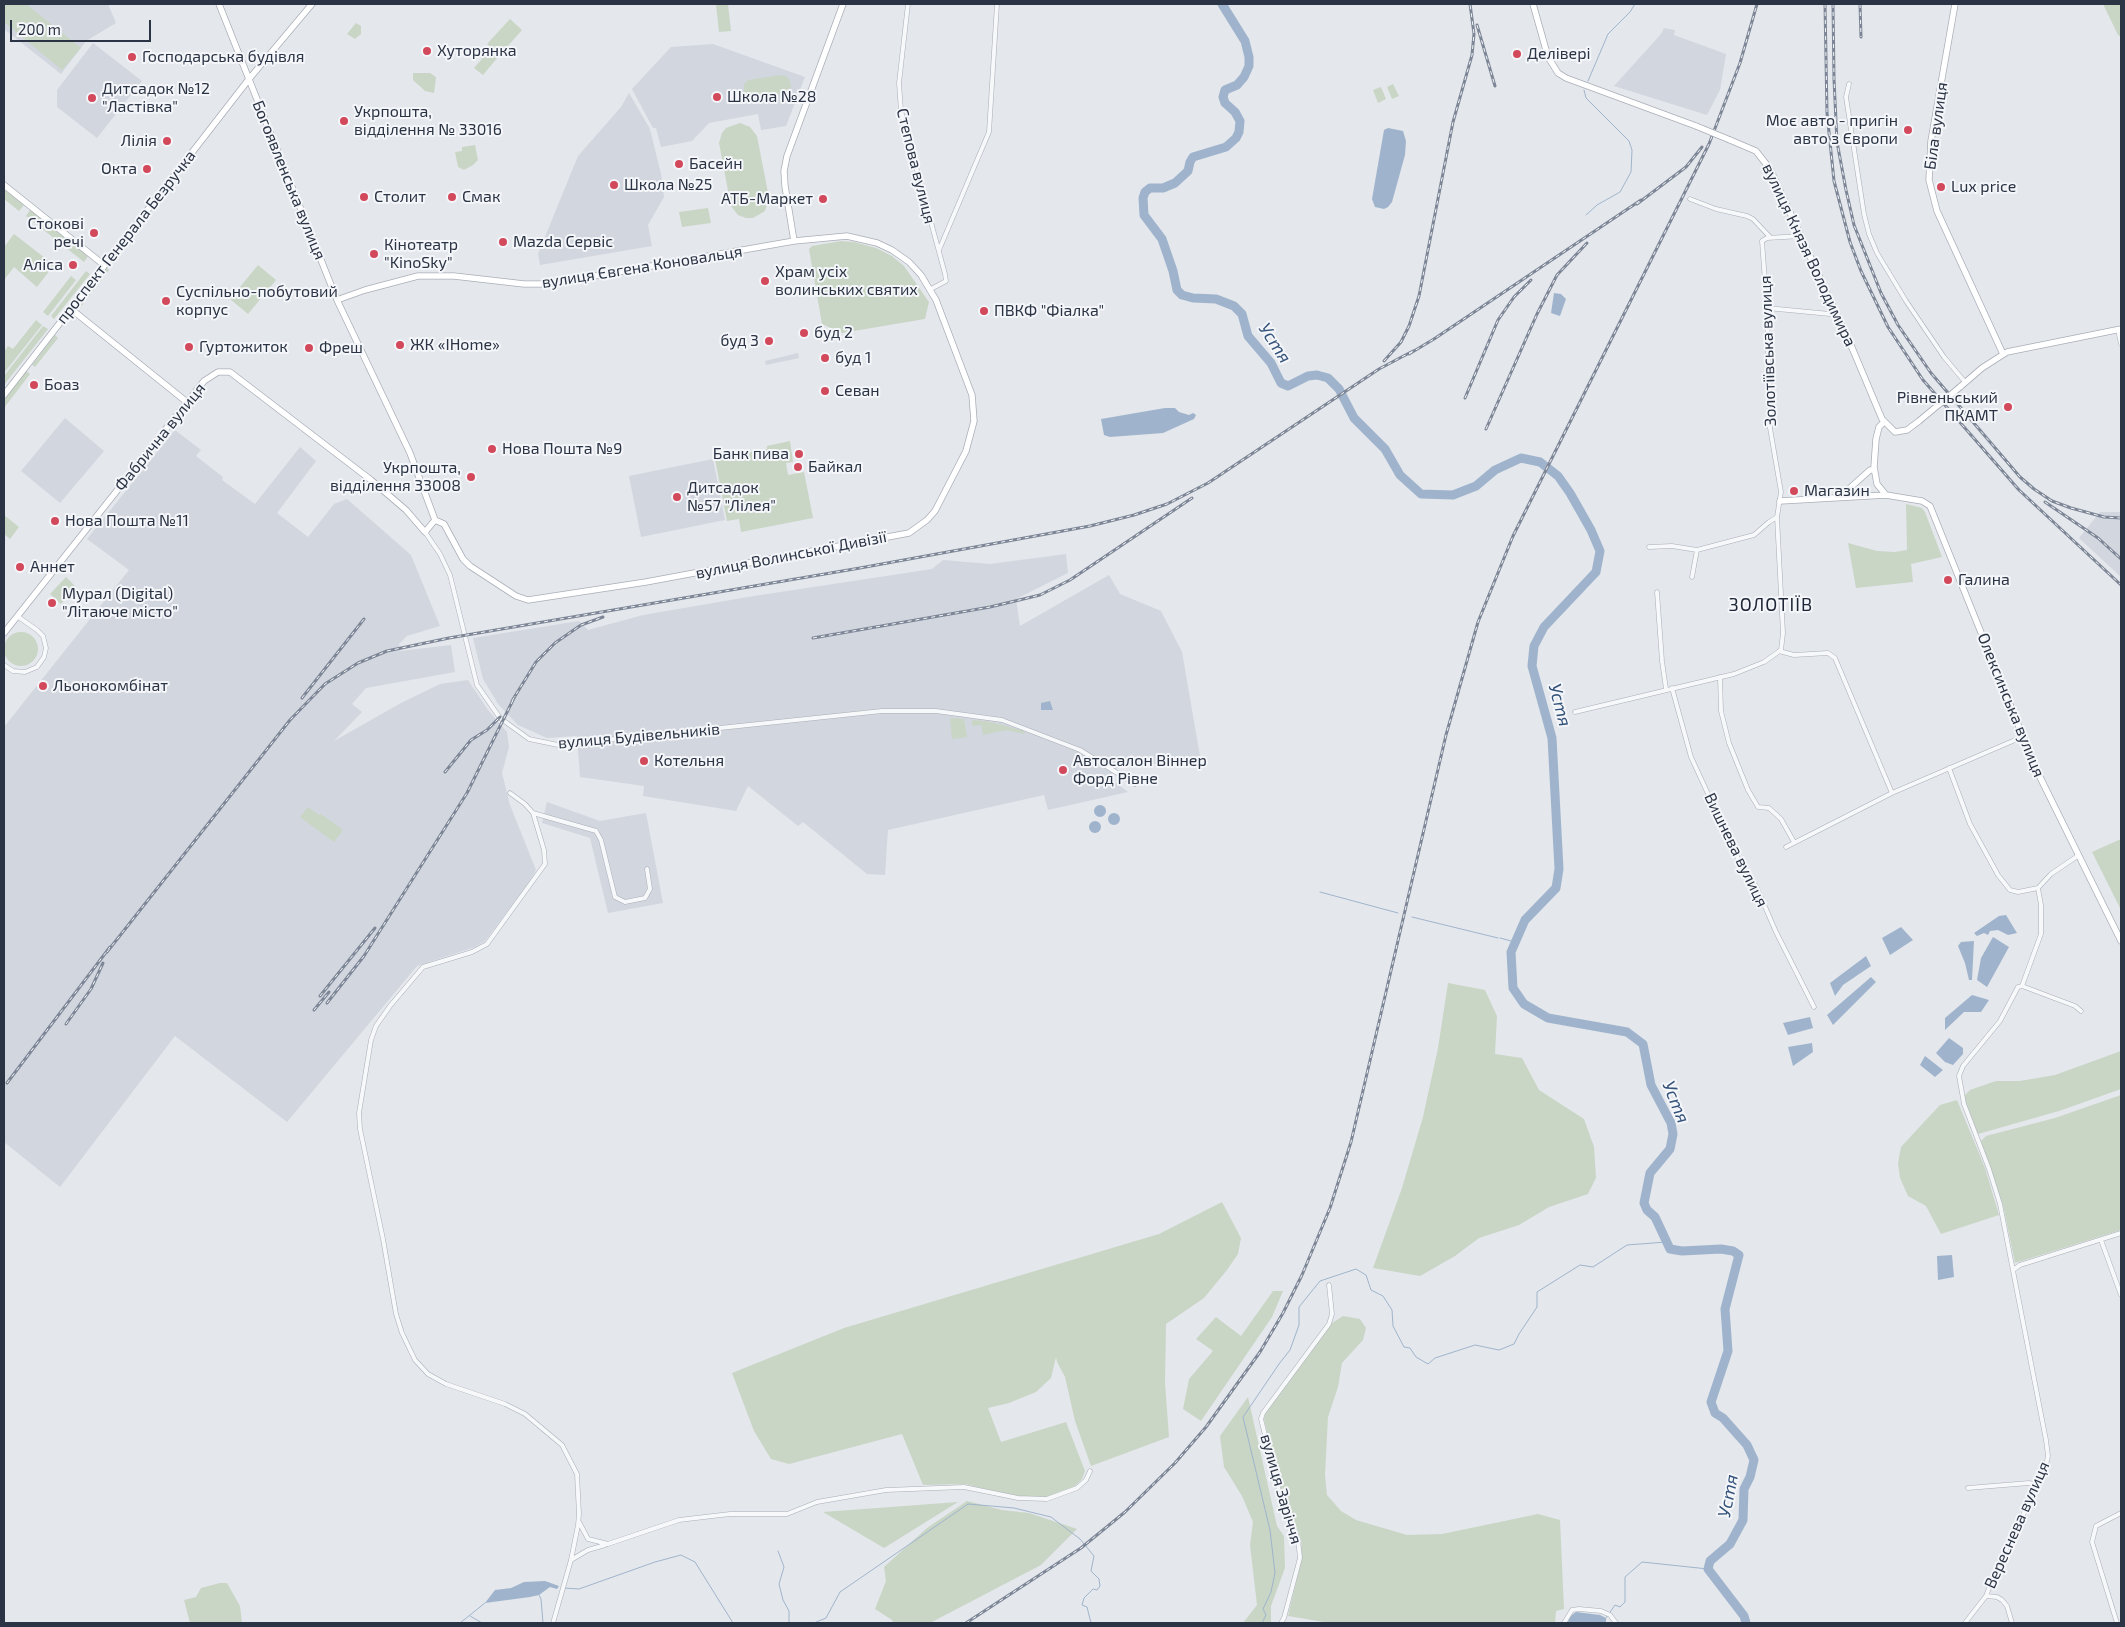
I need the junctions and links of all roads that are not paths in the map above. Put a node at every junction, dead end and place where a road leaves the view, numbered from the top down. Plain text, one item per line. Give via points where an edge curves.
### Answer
1 (219, 4) edge
2 (312, 4) edge
3 (843, 4) edge
4 (908, 4) edge
5 (997, 4) edge
6 (1533, 4) edge
7 (1955, 4) edge
8 (249, 79) junction
9 (1849, 84) dead end
10 (4, 185) edge
11 (1690, 199) dead end
12 (1801, 236) junction
13 (1770, 237) junction
14 (794, 241) junction
15 (939, 250) junction
16 (104, 265) junction
17 (931, 289) junction
18 (337, 300) junction
19 (71, 308) junction
20 (1767, 308) junction
21 (1835, 312) junction
22 (2120, 330) edge
23 (2121, 344) edge
24 (2003, 354) junction
25 (230, 372) joint
26 (1966, 382) junction
27 (4, 395) edge
28 (188, 403) junction
29 (1884, 422) junction
30 (1874, 470) junction
31 (1886, 495) junction
32 (1841, 496) junction
33 (1780, 500) junction
34 (1777, 518) junction
35 (435, 520) junction
36 (425, 532) junction
37 (1649, 546) dead end
38 (1697, 550) junction
39 (1692, 577) dead end
40 (1657, 592) dead end
41 (17, 616) junction
42 (4, 633) edge
43 (1779, 651) junction
44 (4, 665) edge
45 (1720, 677) junction
46 (1672, 688) junction
47 (1666, 689) junction
48 (1575, 712) dead end
49 (2022, 738) junction
50 (1950, 768) junction
51 (1136, 784) dead end
52 (510, 793) dead end
53 (1892, 793) junction
54 (533, 813) junction
55 (1794, 842) junction
56 (1786, 847) dead end
57 (2080, 855) junction
58 (647, 869) dead end
59 (2038, 888) junction
60 (2121, 941) edge
61 (2022, 986) junction
62 (1814, 1007) dead end
63 (2081, 1011) dead end
64 (2121, 1233) edge
65 (2100, 1240) junction
66 (2013, 1272) junction
67 (2120, 1282) edge
68 (1329, 1285) dead end
69 (2121, 1295) edge
70 (1090, 1471) dead end
71 (2037, 1485) junction
72 (1968, 1488) dead end
73 (2121, 1513) edge
74 (578, 1518) junction
75 (608, 1544) junction
76 (571, 1560) junction
77 (1986, 1596) junction
78 (553, 1623) edge
79 (1280, 1623) edge
80 (1564, 1623) edge
81 (1616, 1623) edge
82 (1965, 1623) edge
83 (2012, 1623) edge
84 (2117, 1623) edge

1 - 8 street, Богоявленська вулиця
2 - 8 street, проспект Генерала Безручка
3 - 14 street via 786,156 785,186
4 - 15 street, Степова вулиця via 899,83 901,112
5 - 15 street via 989,132
6 - 12 street, вулиця Князя Володимира, bridge via 1548,56 1558,73 1756,151 1764,159
7 - 24 street, Біла вулиця via 1932,141 1929,180 1937,211
8 - 16 street, проспект Генерала Безручка
8 - 18 street, Богоявленська вулиця
9 - 26 street via 1846,97 1869,234 1877,254 1906,301 1944,357
10 - 16 street
11 - 13 street via 1747,216
12 - 13 street
12 - 21 street, вулиця Князя Володимира
13 - 20 street, Золотіївська вулиця via 1762,241
14 - 17 street, вулиця Євгена Коновальця via 847,236 877,243 909,262
14 - 18 street, вулиця Євгена Коновальця via 550,284 418,276
15 - 17 street, Степова вулиця via 946,281
16 - 19 street, проспект Генерала Безручка
17 - 35 street, вулиця Волинської Дивізії via 972,395 974,421 966,451 943,497 927,520 909,533 665,579 528,600 516,596 470,566 462,559 444,524
18 - 35 street, Богоявленська вулиця via 410,453
19 - 27 street, проспект Генерала Безручка
19 - 28 street
20 - 21 street
20 - 33 street, Золотіївська вулиця via 1770,428
21 - 29 street, вулиця Князя Володимира
22 - 23 street
22 - 24 street
24 - 26 street
25 - 28 street, Фабрична вулиця via 218,372 204,381
25 - 36 street, вулиця Будівельників via 370,480 406,510
26 - 29 street, bridge via 1907,430 1892,430
28 - 41 street, Фабрична вулиця
29 - 30 street via 1876,439
30 - 31 street via 1877,484
30 - 32 street
31 - 32 street, Олексинська вулиця
31 - 49 street, Олексинська вулиця via 1922,501 1930,506
32 - 33 street
33 - 34 street, Золотіївська вулиця
34 - 38 street via 1754,535
34 - 43 street, Золотіївська вулиця via 1783,633
35 - 36 street
36 - 51 street, вулиця Будівельників via 450,575 477,685 500,718 530,739 558,744 882,711 936,711 1010,723 1080,750
37 - 38 street
38 - 39 street
40 - 47 street
41 - 42 street, Фабрична вулиця
41 - 44 street via 40,633 45,653 40,664 29,671 17,672
43 - 45 street via 1764,662
43 - 53 street via 1794,655 1828,654 1835,658
45 - 46 street
45 - 55 street via 1721,711 1729,743 1748,790 1758,807 1769,808 1781,819
46 - 47 street
46 - 62 street, Вишнева вулиця via 1690,757 1745,874 1756,886
47 - 48 street
49 - 50 street
49 - 57 street, Олексинська вулиця
50 - 53 street
50 - 59 street via 1970,824 2003,882 2010,890 2018,892
52 - 54 street
53 - 55 street
54 - 58 street via 596,831 614,897 625,902 645,898 650,889
54 - 74 street via 545,864 497,932 479,949 423,968 376,1026 359,1113 360,1130 396,1314 415,1360 428,1374 446,1384 525,1414 562,1445 576,1474
55 - 56 street
57 - 59 street via 2051,874
57 - 60 street, Олексинська вулиця
59 - 61 street, Вереснева вулиця via 2041,934
61 - 63 street
61 - 66 street, Вереснева вулиця via 1959,1076 1964,1104 2000,1204
64 - 65 street
65 - 66 street via 2020,1265
65 - 67 street
66 - 71 street, Вереснева вулиця via 2048,1456
67 - 69 street
68 - 79 street, вулиця Заріччя via 1332,1314 1329,1324 1261,1419 1280,1495 1298,1540 1300,1558
70 - 75 street via 1077,1488 1047,1500 1018,1498 964,1487 886,1490 817,1502 787,1514 730,1514 679,1520
71 - 72 street via 2029,1482
71 - 77 street, Вереснева вулиця
73 - 84 street via 2096,1526 2092,1542
74 - 75 street via 588,1539
74 - 76 street
75 - 76 street
76 - 78 street
77 - 82 street, Вереснева вулиця
77 - 83 street via 2002,1600
80 - 81 street via 1572,1610 1579,1609 1601,1611

